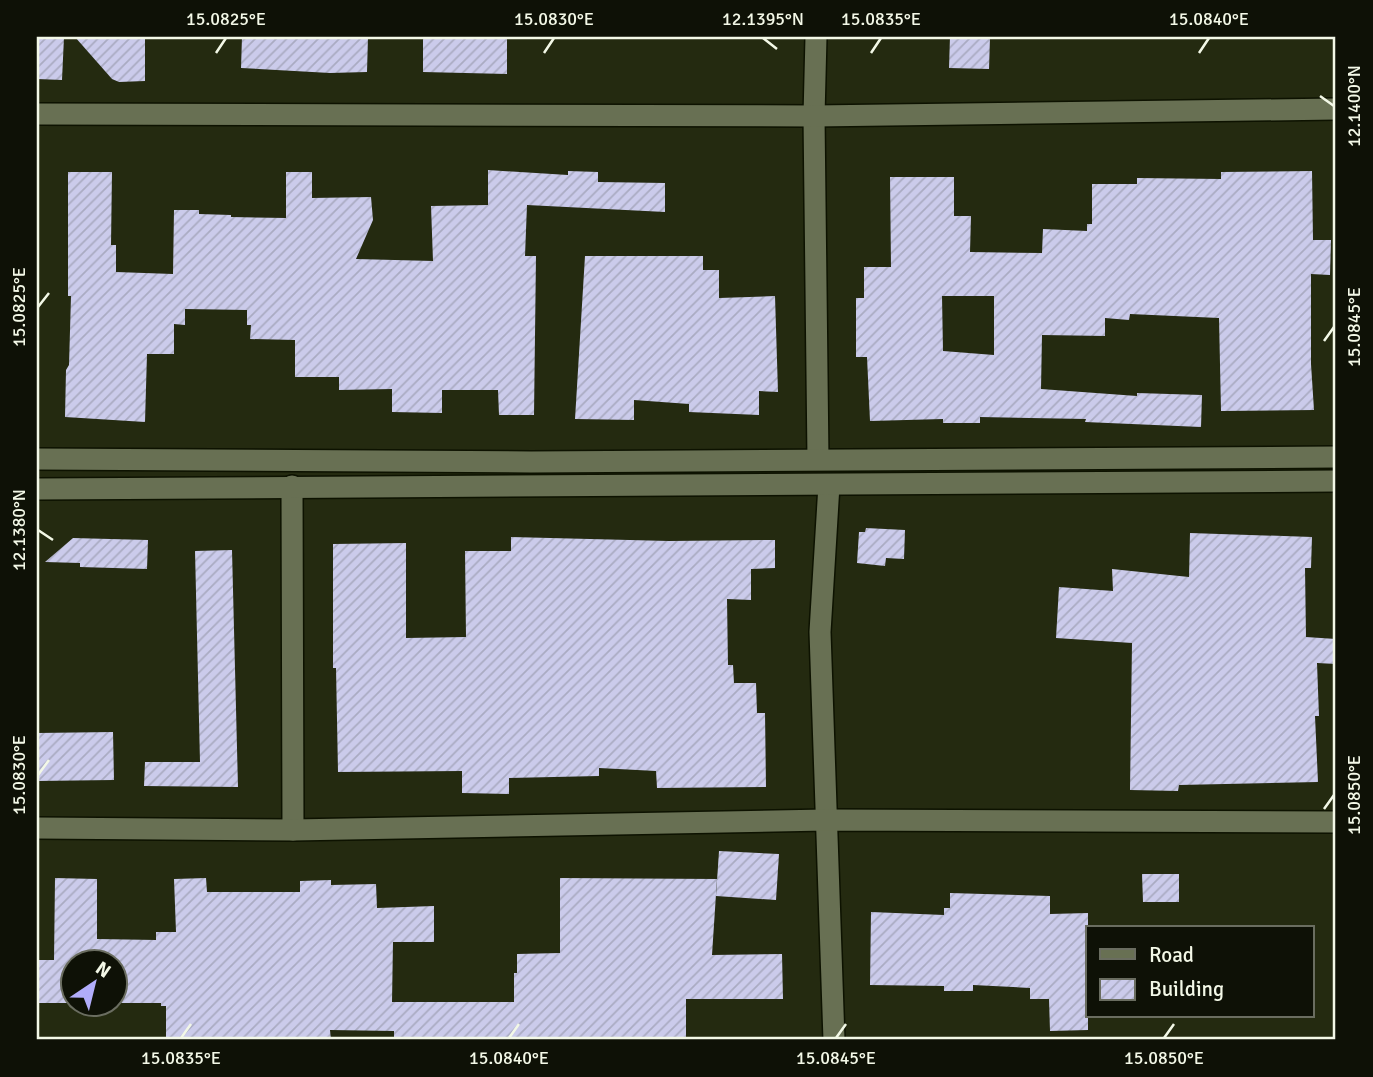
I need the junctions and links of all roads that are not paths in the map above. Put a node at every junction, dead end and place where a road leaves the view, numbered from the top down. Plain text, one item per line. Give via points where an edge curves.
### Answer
1 (816, 37) edge
2 (1336, 109) edge
3 (37, 114) edge
4 (814, 116) junction
5 (1336, 457) edge
6 (37, 458) edge
7 (818, 459) junction
8 (1336, 481) edge
9 (829, 485) junction
10 (292, 486) junction
11 (37, 489) edge
12 (826, 820) junction
13 (1336, 822) edge
14 (37, 828) edge
15 (293, 831) junction
16 (834, 1040) edge

1 - 4 street
2 - 4 street
3 - 4 street
4 - 7 street
5 - 7 street
6 - 7 street
8 - 9 street
9 - 10 street
9 - 12 street via 820,632
10 - 11 street
10 - 15 street
12 - 13 street
12 - 15 street
12 - 16 street
14 - 15 street

